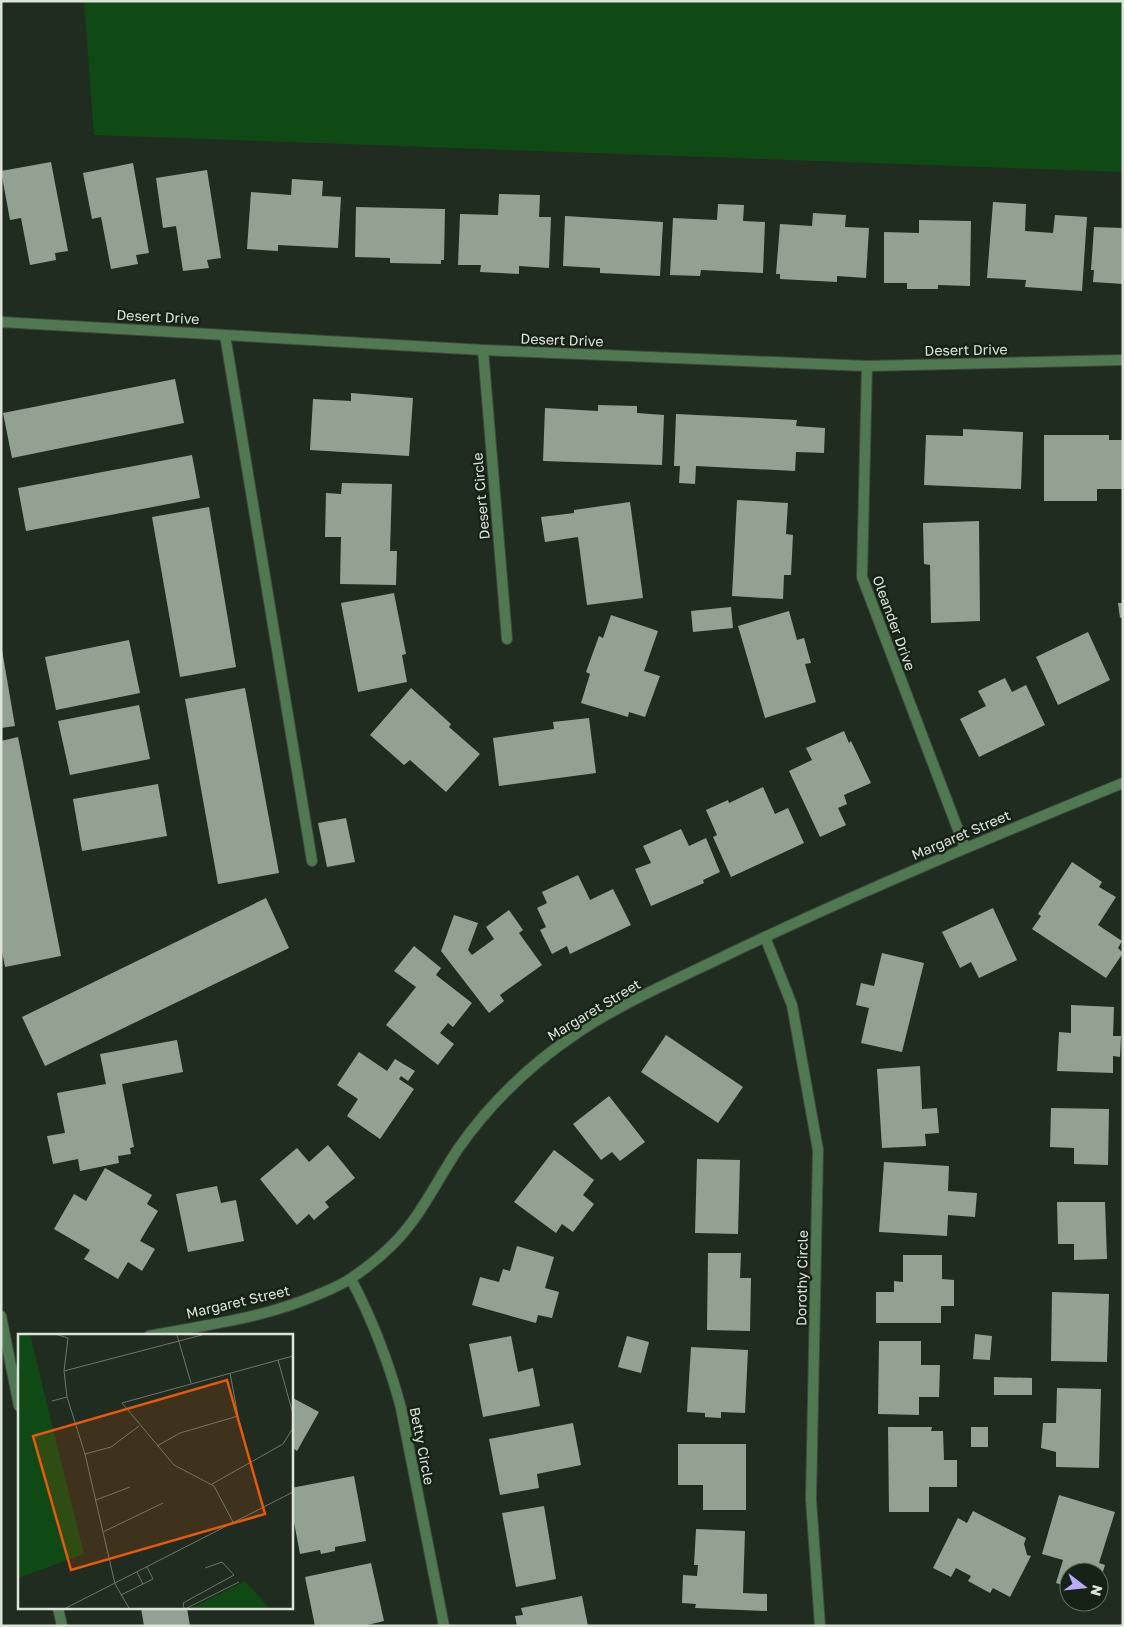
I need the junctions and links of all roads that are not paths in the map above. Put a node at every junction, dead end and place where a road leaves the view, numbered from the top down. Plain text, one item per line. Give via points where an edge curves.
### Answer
1 (1, 322) edge
2 (225, 335) junction
3 (483, 350) junction
4 (1123, 360) edge
5 (867, 366) junction
6 (507, 639) dead end
7 (1123, 783) edge
8 (965, 848) junction
9 (312, 861) dead end
10 (765, 937) junction
11 (351, 1279) junction
12 (1, 1316) edge
13 (159, 1334) edge
14 (14, 1361) edge
15 (18, 1397) edge
16 (58, 1610) edge
17 (62, 1626) edge
18 (444, 1626) edge
19 (820, 1626) edge

1 - 2 street, Desert Drive
2 - 3 street, Desert Drive
2 - 9 street
3 - 5 street, Desert Drive
3 - 6 street, Desert Circle
4 - 5 street, Desert Drive
5 - 8 street, Oleander Drive via 862,577
7 - 8 street, Margaret Street
8 - 10 street, Margaret Street
10 - 11 street, Margaret Street via 580,1031 533,1067 480,1120 395,1242
10 - 19 street, Dorothy Circle via 792,1005 818,1150 812,1500
11 - 13 street, Margaret Street via 275,1311
11 - 18 street, Betty Circle via 380,1341 401,1408
12 - 14 street
14 - 15 street
16 - 17 street

